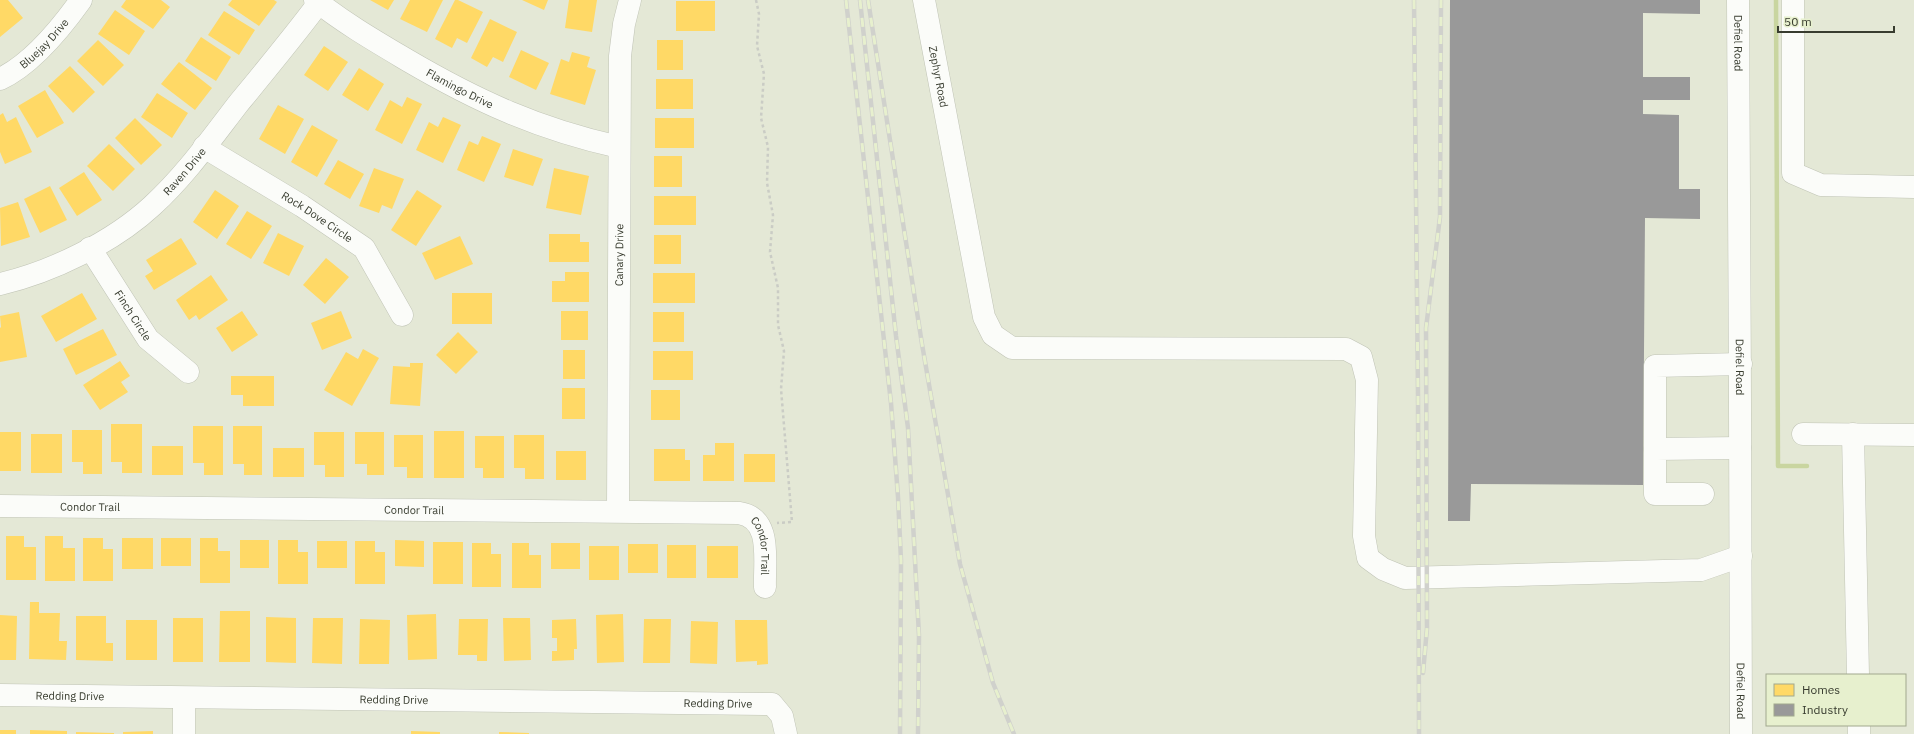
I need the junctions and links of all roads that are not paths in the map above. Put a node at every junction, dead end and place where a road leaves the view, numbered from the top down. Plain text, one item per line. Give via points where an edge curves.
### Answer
1 (81, 0) edge
2 (630, 0) edge
3 (924, 0) edge
4 (1738, 0) edge
5 (1793, 0) edge
6 (318, 1) edge
7 (0, 79) edge
8 (204, 147) junction
9 (619, 147) junction
10 (1914, 187) edge
11 (90, 248) junction
12 (0, 284) edge
13 (402, 315) dead end
14 (1741, 364) junction
15 (188, 372) dead end
16 (1803, 434) dead end
17 (1853, 434) junction
18 (1914, 435) edge
19 (1740, 448) junction
20 (1655, 449) junction
21 (1703, 494) dead end
22 (0, 506) edge
23 (618, 510) junction
24 (1741, 556) junction
25 (765, 587) dead end
26 (1858, 674) edge
27 (0, 695) edge
28 (184, 698) junction
29 (784, 725) edge
30 (184, 734) edge
31 (1741, 734) edge

1 - 7 street, Bluejay Drive via 60,28 42,46
2 - 9 street, Canary Drive via 620,56
3 - 24 street, Zephyr Road via 984,317 993,335 1012,348 1346,349 1361,357 1367,380 1364,536 1368,558 1383,569 1405,578 1701,570
4 - 14 street, Defiel Road
5 - 10 street via 1793,173 1821,185
6 - 8 street, Raven Drive
6 - 9 street, Flamingo Drive via 355,29 474,97 555,131
8 - 11 street, Raven Drive via 186,171 152,206 125,227
8 - 13 street, Rock Dove Circle via 302,206 364,248
9 - 23 street, Canary Drive
11 - 12 street, Raven Drive via 34,274
11 - 15 street, Finch Circle via 148,339
14 - 19 street, Defiel Road
14 - 20 street via 1655,366
16 - 17 street
17 - 18 street
17 - 26 street
19 - 20 street
19 - 24 street, Defiel Road
20 - 21 street via 1655,494
22 - 23 street, Condor Trail
23 - 25 street, Condor Trail via 738,513 754,518 761,526 764,538
24 - 31 street, Defiel Road
27 - 28 street, Redding Drive
28 - 29 street, Redding Drive via 772,704
28 - 30 street

